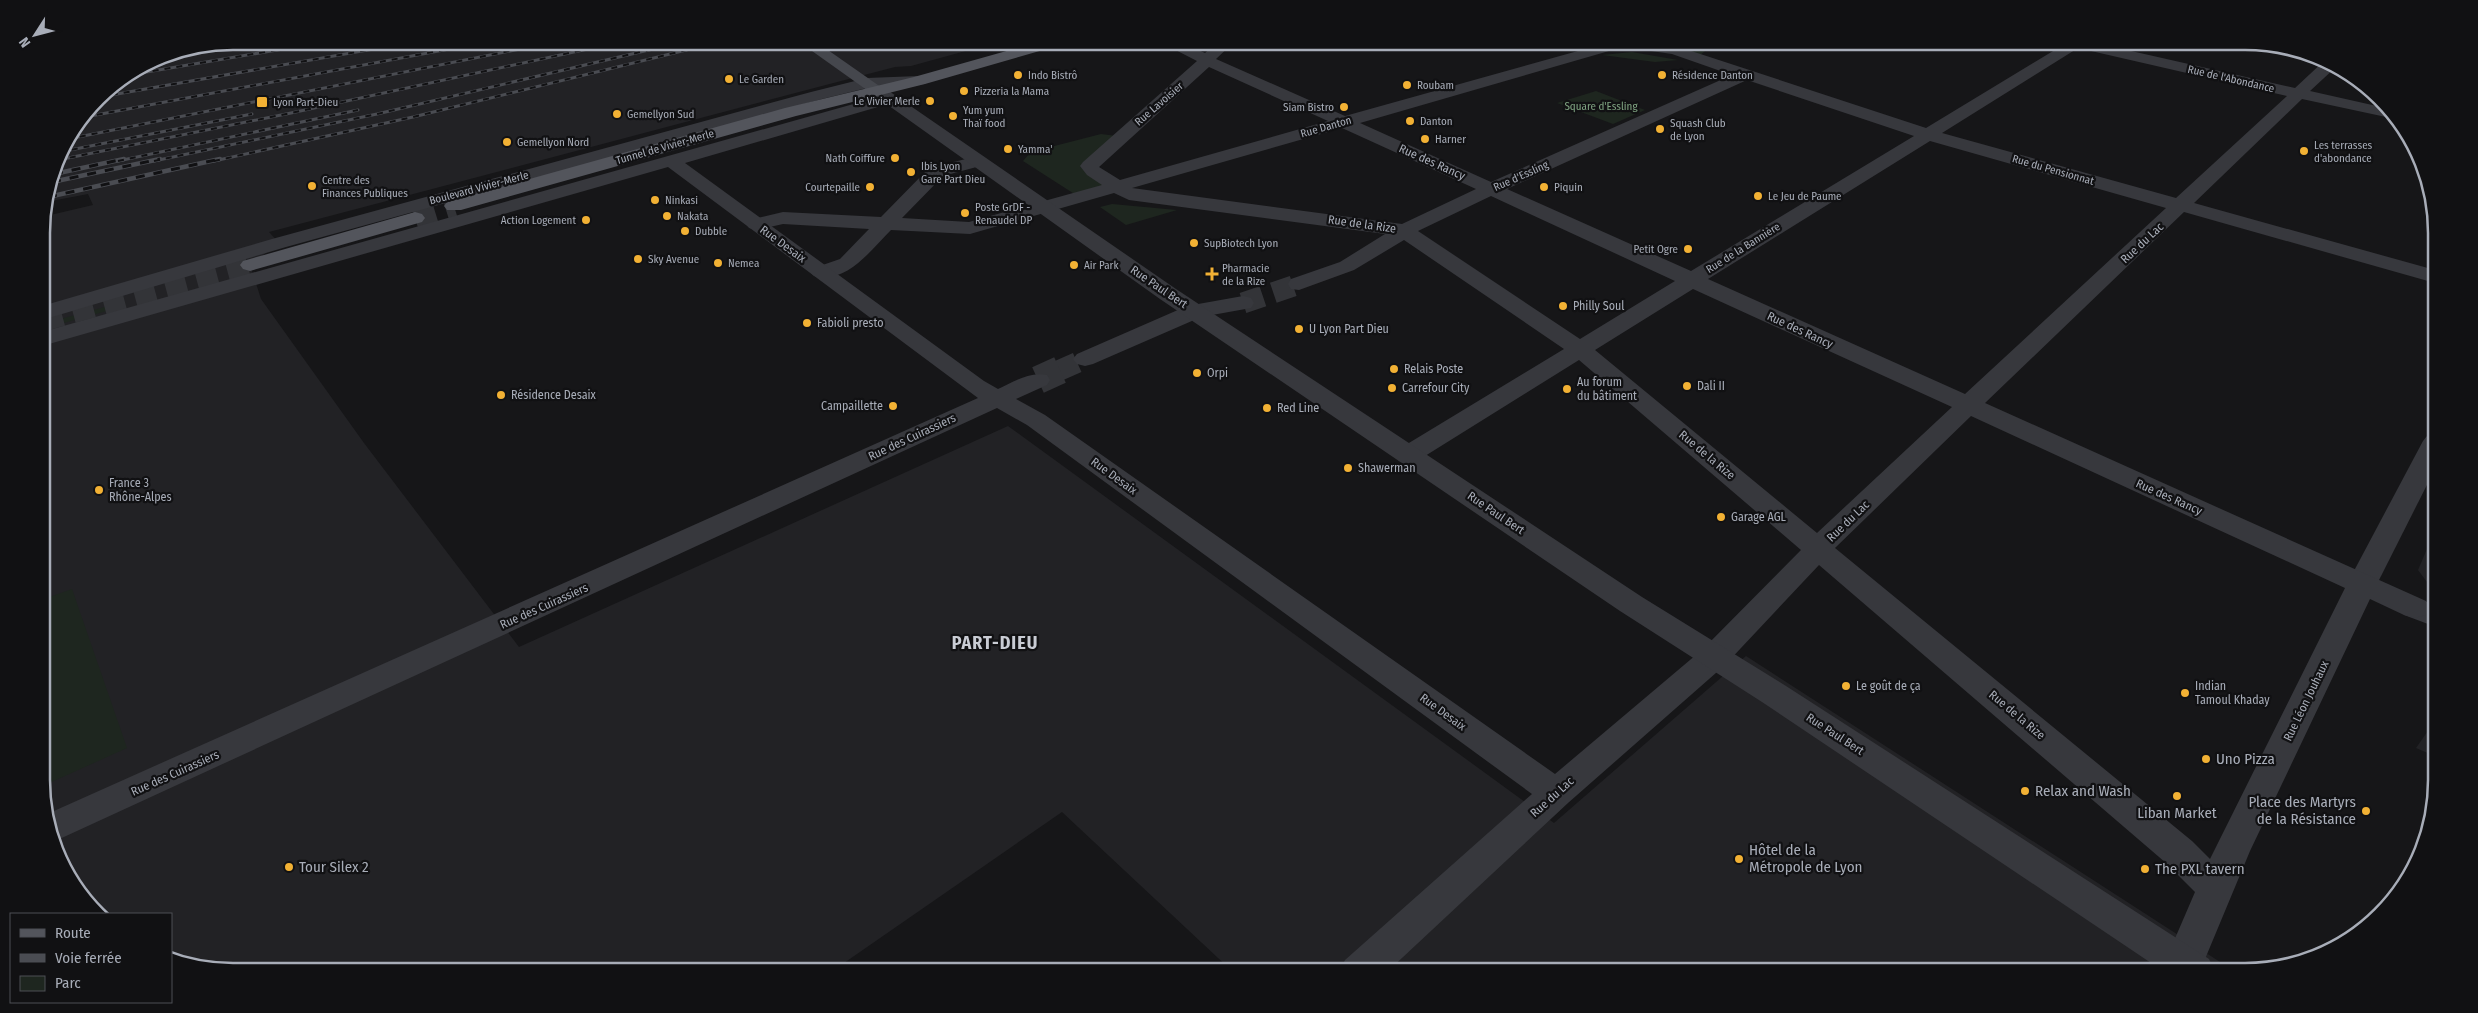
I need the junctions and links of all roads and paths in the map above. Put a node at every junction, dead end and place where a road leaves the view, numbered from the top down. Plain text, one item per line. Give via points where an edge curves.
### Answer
1 (818, 50) edge
2 (1027, 50) edge
3 (1185, 50) edge
4 (1218, 50) edge
5 (1592, 50) edge
6 (1674, 50) edge
7 (2060, 50) edge
8 (2108, 50) edge
9 (1207, 60) junction
10 (2325, 68) edge
11 (1747, 74) junction
12 (878, 90) junction
13 (2297, 93) junction
14 (2384, 113) edge
15 (1343, 122) junction
16 (1926, 134) junction
17 (671, 161) junction
18 (978, 161) junction
19 (1089, 166) joint
20 (1118, 186) junction
21 (1491, 189) junction
22 (454, 206) tunnel mouth
23 (2181, 206) junction
24 (1044, 207) junction
25 (415, 218) tunnel mouth
26 (886, 223) junction
27 (756, 224) junction
28 (1403, 230) junction
29 (250, 265) tunnel mouth
30 (821, 272) junction
31 (2428, 275) edge
32 (1691, 280) junction
33 (1299, 284) tunnel mouth
34 (1243, 304) tunnel mouth
35 (50, 310) edge
36 (1195, 311) junction
37 (50, 337) edge
38 (1580, 349) junction
39 (1085, 359) tunnel mouth
40 (1038, 380) tunnel mouth
41 (998, 398) junction
42 (1968, 407) junction
43 (1408, 454) junction
44 (2428, 456) edge
45 (1820, 548) junction
46 (2362, 584) junction
47 (2426, 612) edge
48 (1714, 657) junction
49 (1556, 793) junction
50 (56, 827) edge
51 (2215, 888) junction
52 (1369, 963) edge
53 (2181, 963) edge
54 (2190, 963) edge

1 - 12 main road, Rue Paul Bert
2 - 12 main road, Boulevard Vivier-Merle
3 - 9 street, Rue des Rancy
4 - 9 street, Rue Lavoisier
5 - 15 street, Rue Danton
6 - 11 street, Rue du Pensionnat
7 - 16 street, Rue de la Bannière
8 - 13 street, Rue de l'Abondance
9 - 15 street, Rue des Rancy
9 - 19 street, Rue Lavoisier
10 - 13 street, Rue du Lac
11 - 16 street, Rue du Pensionnat
11 - 21 street, Rue d'Essling
12 - 17 street, Boulevard Vivier-Merle
12 - 18 street, Rue Paul Bert
12 - 22 main road, Tunnel de Vivier-Merle
12 - 35 street, Boulevard Vivier-Merle via 278,243
13 - 14 street, Rue de l'Abondance
13 - 23 street, Rue du Lac
15 - 20 street, Rue Danton
15 - 21 street, Rue des Rancy
16 - 23 street, Rue du Pensionnat
16 - 32 street, Rue de la Bannière
17 - 27 street, Rue Desaix
17 - 37 street, Boulevard Vivier-Merle
18 - 24 street, Rue Paul Bert
18 - 26 street via 936,172
19 - 20 street, Rue de la Rize
20 - 24 street, Rue Danton
20 - 28 street, Rue de la Rize via 1129,194
21 - 28 street, Rue d'Essling
21 - 32 street, Rue des Rancy
23 - 31 street, Rue du Pensionnat
23 - 42 street, Rue du Lac
24 - 26 street, Rue Danton via 970,228
24 - 36 street, Rue Paul Bert
25 - 29 main road
26 - 27 street, Rue Danton via 783,218
26 - 30 street via 847,263
27 - 30 street, Rue Desaix
28 - 33 street, Rue d'Essling via 1394,239 1347,266
28 - 38 street, Rue de la Rize
30 - 41 street, Rue Desaix via 975,386
32 - 38 street, Rue de la Bannière
32 - 42 street, Rue des Rancy
34 - 36 street
36 - 39 street
36 - 43 street, Rue Paul Bert
38 - 43 street, Rue de la Bannière
38 - 45 street, Rue de la Rize
40 - 41 street, Rue des Cuirassiers
41 - 49 street, Rue Desaix via 1036,420
41 - 50 street, Rue des Cuirassiers
42 - 45 street, Rue du Lac
42 - 46 street, Rue des Rancy
43 - 48 street, Rue Paul Bert
44 - 46 street, Rue Léon Jouhaux
45 - 48 street, Rue du Lac
45 - 51 street, Rue de la Rize via 2179,852
46 - 47 street, Rue des Rancy
46 - 51 street, Rue Léon Jouhaux
48 - 49 street, Rue du Lac
48 - 53 street, Rue Paul Bert
49 - 52 street, Rue du Lac
51 - 54 street, Rue Léon Jouhaux

